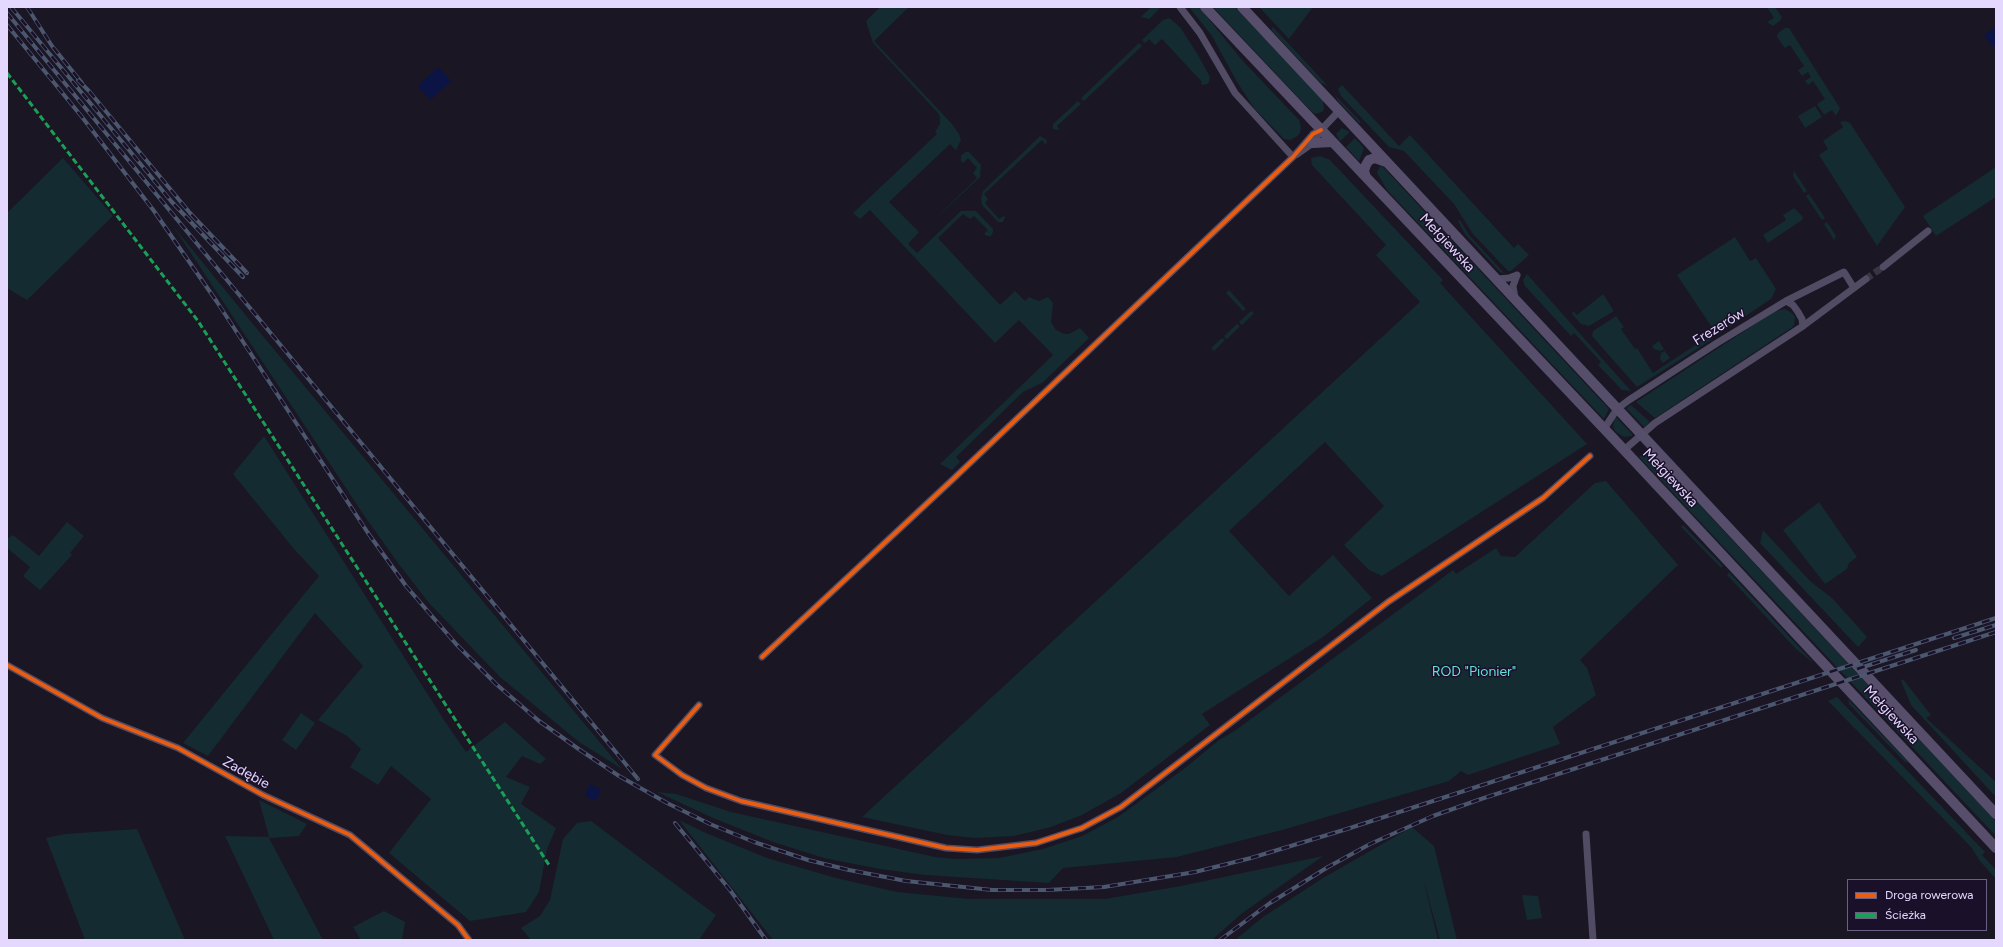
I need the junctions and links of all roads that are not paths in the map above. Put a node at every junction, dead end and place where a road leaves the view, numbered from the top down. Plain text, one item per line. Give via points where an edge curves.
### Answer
1 (1180, 7) edge
2 (1206, 7) edge
3 (1242, 7) edge
4 (1339, 111) junction
5 (1321, 130) junction
6 (1332, 142) junction
7 (1313, 143) junction
8 (1293, 157) junction
9 (1388, 163) junction
10 (1366, 177) junction
11 (1928, 231) dead end
12 (1882, 267) tunnel mouth
13 (1498, 279) junction
14 (1866, 279) tunnel mouth
15 (1854, 288) junction
16 (1515, 298) junction
17 (1786, 301) junction
18 (1803, 326) junction
19 (1617, 409) junction
20 (1604, 429) junction
21 (1642, 434) junction
22 (1624, 450) junction
23 (1590, 456) dead end
24 (762, 657) dead end
25 (7, 665) edge
26 (699, 705) dead end
27 (1996, 814) edge
28 (1586, 834) dead end
29 (1996, 848) edge
30 (469, 940) edge
31 (1593, 940) edge

1 - 8 street via 1200,33 1235,93
2 - 5 main road, Mełgiewska
3 - 4 main road, Mełgiewska
4 - 5 street
4 - 9 main road, Mełgiewska
5 - 6 main road, Mełgiewska
5 - 7 street
5 - 8 street via 1313,134
6 - 7 main road
6 - 10 main road, Mełgiewska
7 - 8 street
8 - 24 street
9 - 10 main road via 1375,158 1370,160 1366,165
9 - 13 main road, Mełgiewska
10 - 20 main road, Mełgiewska
11 - 12 street
13 - 16 main road, Mełgiewska
13 - 16 street via 1517,275 1513,286
14 - 15 street
15 - 17 street, Frezerów via 1844,272
15 - 18 street
16 - 19 main road, Mełgiewska
17 - 18 street via 1798,312
17 - 19 street, Frezerów
18 - 21 street
19 - 20 street, Frezerów
19 - 21 main road, Mełgiewska
20 - 22 main road, Mełgiewska
21 - 22 street
21 - 27 main road, Mełgiewska
22 - 29 main road, Mełgiewska
23 - 26 street via 1543,498 1388,602 1121,807 1082,828 1036,843 977,850 946,848 740,801 706,788 682,775 655,755
25 - 30 street, Zadębie via 102,718 178,748 263,795 350,835 458,925
28 - 31 street

